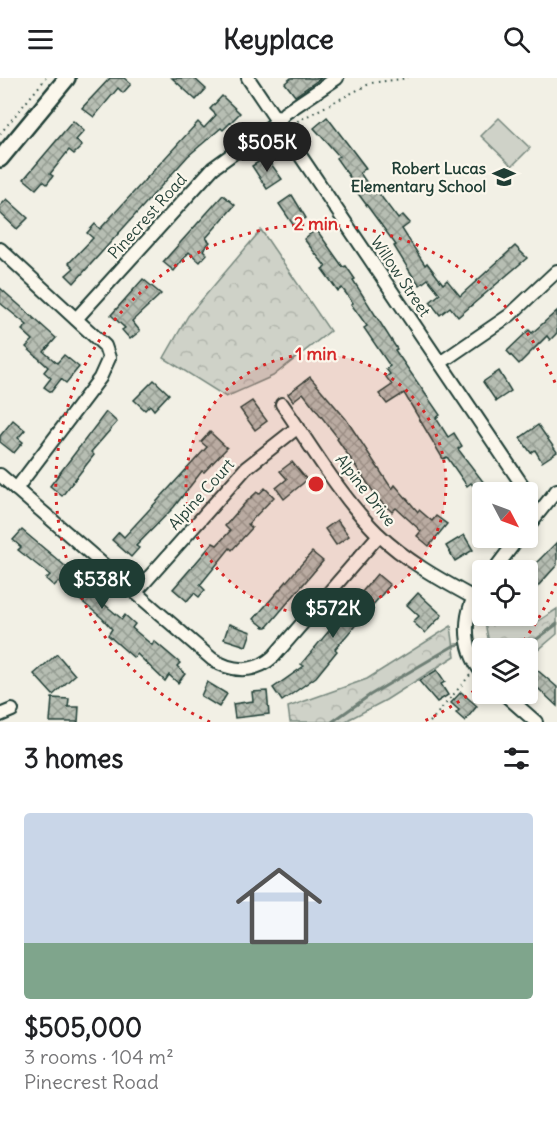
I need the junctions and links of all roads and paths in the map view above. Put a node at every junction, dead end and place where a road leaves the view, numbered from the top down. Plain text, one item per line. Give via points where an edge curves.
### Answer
1 (46, 78) edge
2 (67, 78) edge
3 (248, 78) edge
4 (337, 78) edge
5 (408, 78) edge
6 (278, 122) junction
7 (292, 124) dead end
8 (0, 134) edge
9 (0, 159) edge
10 (0, 249) edge
11 (557, 271) edge
12 (76, 319) junction
13 (440, 363) junction
14 (282, 404) dead end
15 (298, 427) junction
16 (0, 475) edge
17 (521, 482) edge
18 (16, 489) junction
19 (557, 490) edge
20 (538, 508) edge
21 (540, 511) junction
22 (538, 514) edge
23 (379, 535) junction
24 (511, 548) edge
25 (502, 560) edge
26 (136, 592) junction
27 (472, 597) joint
28 (472, 648) edge
29 (472, 673) edge
30 (516, 704) edge
31 (430, 722) edge
32 (536, 722) edge

1 - 8 path
2 - 9 main road
3 - 6 street, Willow Street
4 - 6 street, Pinecrest Road via 285,113
5 - 7 path via 371,83
6 - 12 street, Pinecrest Road via 213,168
6 - 13 street, Willow Street
10 - 12 street
11 - 13 street via 510,315
12 - 18 street via 105,346 108,364
13 - 17 street, Willow Street
14 - 15 street, Alpine Drive
15 - 23 street, Alpine Drive
15 - 26 street, Alpine Court via 246,468
16 - 18 street
18 - 26 street
19 - 21 street
20 - 21 street, Willow Street
21 - 22 street
23 - 26 street via 274,656 251,669 218,663
23 - 27 street, Alpine Drive via 420,567
24 - 25 street
27 - 28 street via 466,631
29 - 31 path
30 - 32 street

